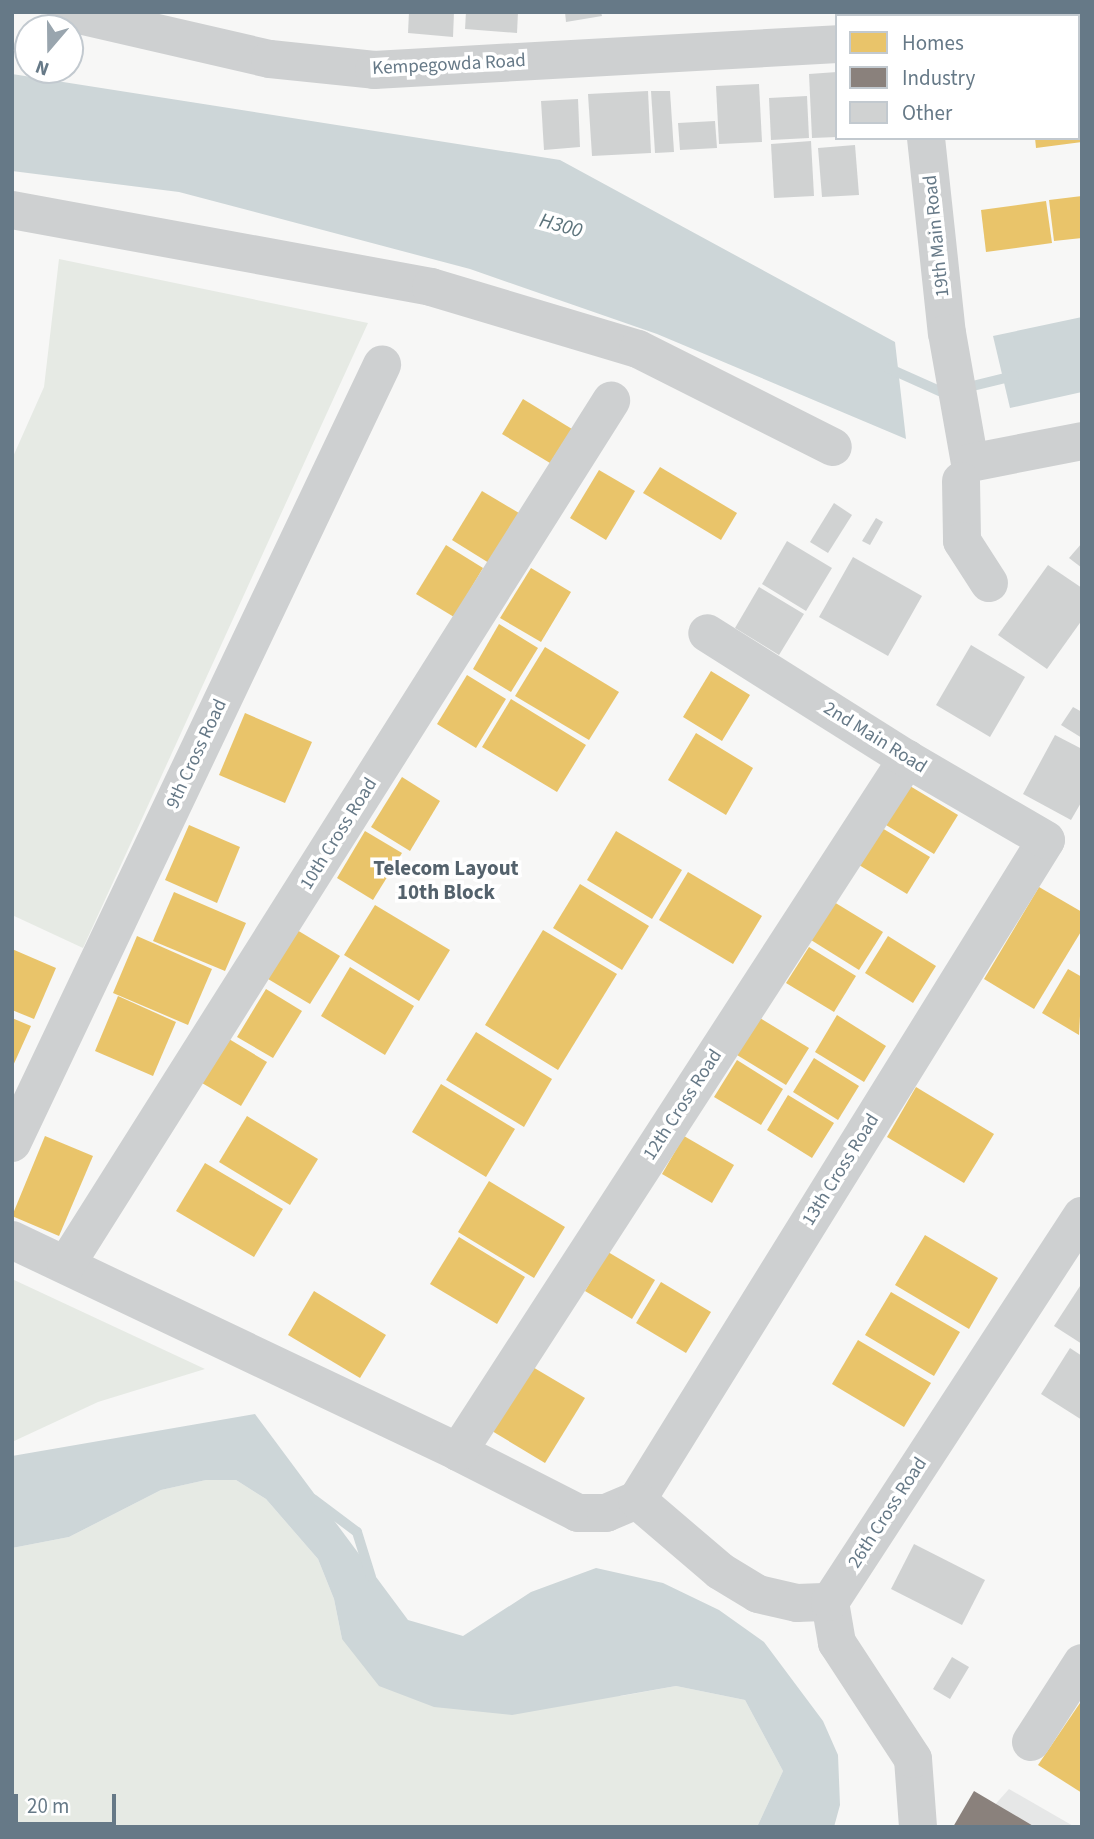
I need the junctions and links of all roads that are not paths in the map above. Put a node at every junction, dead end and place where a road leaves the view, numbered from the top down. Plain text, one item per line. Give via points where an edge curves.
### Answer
1 (66, 12) edge
2 (835, 44) edge
3 (926, 140) edge
4 (12, 210) edge
5 (382, 365) dead end
6 (611, 401) dead end
7 (1082, 441) edge
8 (833, 447) dead end
9 (961, 481) dead end
10 (989, 583) dead end
11 (707, 632) dead end
12 (907, 759) junction
13 (1046, 840) joint
14 (12, 1143) edge
15 (1082, 1216) edge
16 (12, 1240) edge
17 (66, 1265) junction
18 (458, 1452) junction
19 (637, 1500) junction
20 (830, 1602) junction
21 (1082, 1663) edge
22 (1031, 1742) dead end
23 (918, 1827) edge

1 - 2 street, Kempegowda Road via 270,59 374,70
3 - 7 street, 19th Main Road via 947,333 970,463
4 - 8 street via 431,287 638,349
5 - 14 street, 9th Cross Road
6 - 17 street, 10th Cross Road
9 - 10 street via 962,541
11 - 12 street, 2nd Main Road
12 - 13 street, 2nd Main Road
12 - 18 street, 12th Cross Road
13 - 19 street, 13th Cross Road
15 - 20 street, 26th Cross Road
16 - 17 street
17 - 18 street
18 - 19 street via 578,1513 606,1513
19 - 20 street via 711,1564 758,1594 797,1603
20 - 23 street via 836,1643 913,1759
21 - 22 street

